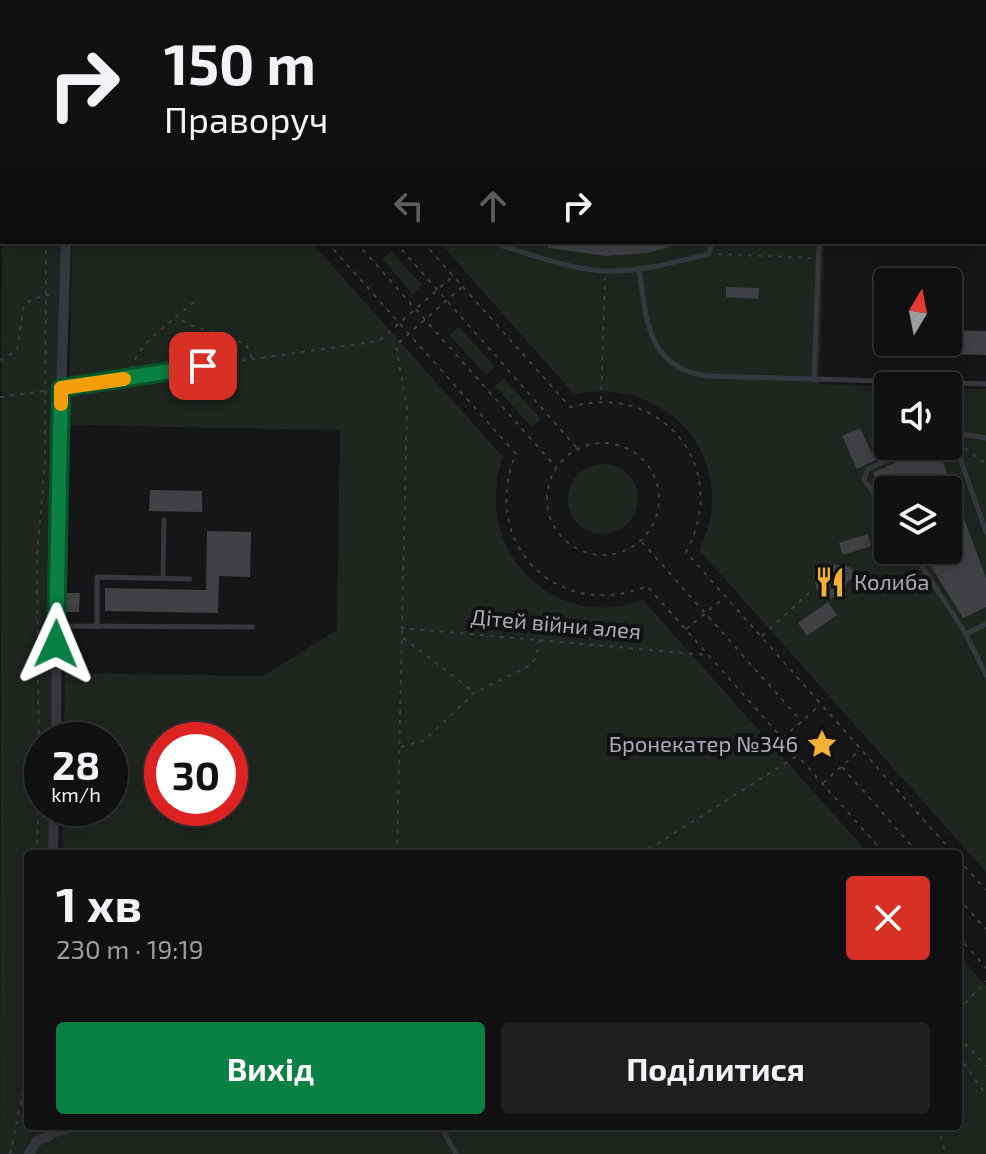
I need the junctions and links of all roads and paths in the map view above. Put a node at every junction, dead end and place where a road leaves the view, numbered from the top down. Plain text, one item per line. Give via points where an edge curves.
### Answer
1 (46, 244) edge
2 (66, 244) edge
3 (329, 244) edge
4 (358, 244) edge
5 (397, 244) edge
6 (425, 244) edge
7 (502, 244) edge
8 (712, 244) edge
9 (819, 244) edge
10 (709, 254) junction
11 (818, 258) junction
12 (639, 268) junction
13 (605, 271) junction
14 (453, 276) junction
15 (463, 286) junction
16 (437, 290) junction
17 (64, 291) junction
18 (46, 295) junction
19 (447, 300) junction
20 (194, 302) dead end
21 (415, 309) junction
22 (176, 317) junction
23 (425, 320) junction
24 (399, 323) junction
25 (409, 334) junction
26 (252, 359) junction
27 (0, 360) edge
28 (203, 366) joint
29 (130, 378) junction
30 (814, 380) junction
31 (986, 384) edge
32 (61, 388) junction
33 (45, 390) junction
34 (0, 397) edge
35 (601, 401) junction
36 (962, 435) edge
37 (986, 438) edge
38 (962, 444) edge
39 (578, 448) junction
40 (888, 460) edge
41 (960, 460) edge
42 (986, 464) edge
43 (556, 468) junction
44 (874, 494) edge
45 (164, 520) dead end
46 (986, 532) edge
47 (641, 541) junction
48 (920, 564) edge
49 (163, 578) junction
50 (190, 579) dead end
51 (809, 593) dead end
52 (725, 597) junction
53 (705, 613) junction
54 (986, 624) edge
55 (56, 627) junction
56 (97, 627) junction
57 (253, 627) dead end
58 (402, 628) junction
59 (685, 630) junction
60 (966, 634) junction
61 (761, 636) junction
62 (402, 637) junction
63 (540, 639) junction
64 (707, 655) junction
65 (986, 675) edge
66 (474, 693) junction
67 (821, 705) junction
68 (56, 722) edge
69 (802, 722) junction
70 (782, 739) junction
71 (400, 748) junction
72 (861, 750) junction
73 (798, 756) junction
74 (842, 767) junction
75 (822, 784) junction
76 (54, 826) edge
77 (649, 849) edge
78 (37, 850) edge
79 (53, 850) edge
80 (397, 850) edge
81 (881, 850) edge
82 (915, 850) edge
83 (950, 850) edge
84 (962, 863) edge
85 (986, 890) edge
86 (962, 902) edge
87 (986, 929) edge
88 (962, 941) edge
89 (986, 968) edge
90 (986, 981) edge
91 (962, 1007) edge
92 (962, 1040) edge
93 (962, 1061) edge
94 (986, 1066) edge
95 (24, 1086) edge
96 (984, 1092) edge
97 (74, 1130) edge
98 (443, 1130) edge
99 (938, 1130) edge
100 (49, 1131) edge
101 (10, 1154) edge
102 (29, 1154) edge
103 (456, 1154) edge
104 (946, 1154) edge

1 - 18 path
2 - 17 street
3 - 24 path
4 - 21 path
5 - 16 path
6 - 14 path
7 - 13 lane via 564,265
8 - 10 lane
9 - 11 lane
10 - 11 path
10 - 12 lane
11 - 30 lane
12 - 13 lane
12 - 30 lane via 650,332 658,349 679,368 706,376
13 - 35 path
14 - 15 path
14 - 16 path
15 - 19 path
15 - 35 path via 570,407
16 - 19 path
16 - 21 path
17 - 18 path
17 - 32 street
18 - 27 path via 24,305 19,346
18 - 33 path
19 - 23 path
19 - 39 path
20 - 22 path
21 - 23 path
21 - 24 path
22 - 26 path via 246,344
22 - 29 path via 136,357
23 - 25 path
23 - 43 path
24 - 25 path
24 - 26 path via 379,341
25 - 58 path via 396,345 407,409
25 - 59 path via 516,454 505,493 508,520 517,546 533,567 580,594 621,595 647,586
26 - 28 path
28 - 29 lane
29 - 32 lane
30 - 31 lane
32 - 33 path
32 - 55 street
33 - 34 path
33 - 78 path via 37,556
35 - 52 path via 649,412 688,449 702,501 686,552
36 - 37 lane
38 - 42 path
39 - 43 path
39 - 47 path via 602,442 621,445 652,469 659,507
40 - 44 lane via 868,469 864,479
41 - 46 lane
43 - 47 path via 548,510 568,543 605,555
45 - 49 lane
47 - 53 path
48 - 60 lane
49 - 50 lane
49 - 56 lane via 97,577
51 - 61 path
52 - 53 path
52 - 61 path
53 - 59 path
53 - 69 path
54 - 60 lane
55 - 56 lane
55 - 68 street
56 - 57 lane
58 - 62 path
58 - 63 path, Дітей війни алея
59 - 64 path
60 - 65 lane
61 - 67 path
62 - 66 path
62 - 71 path
63 - 64 path, Дітей війни алея
63 - 66 path via 529,666
64 - 70 path
66 - 71 path via 425,740
67 - 69 path
67 - 72 path
69 - 70 path
70 - 73 path
71 - 80 path
72 - 74 path
72 - 83 path
73 - 75 path
73 - 77 path
74 - 75 path
74 - 82 path
75 - 81 path
76 - 79 street
84 - 85 path
86 - 87 path
88 - 89 path
90 - 91 path
92 - 94 path
93 - 96 path
95 - 101 path
97 - 100 lane via 61,1135
98 - 103 lane
99 - 104 path
100 - 102 street

